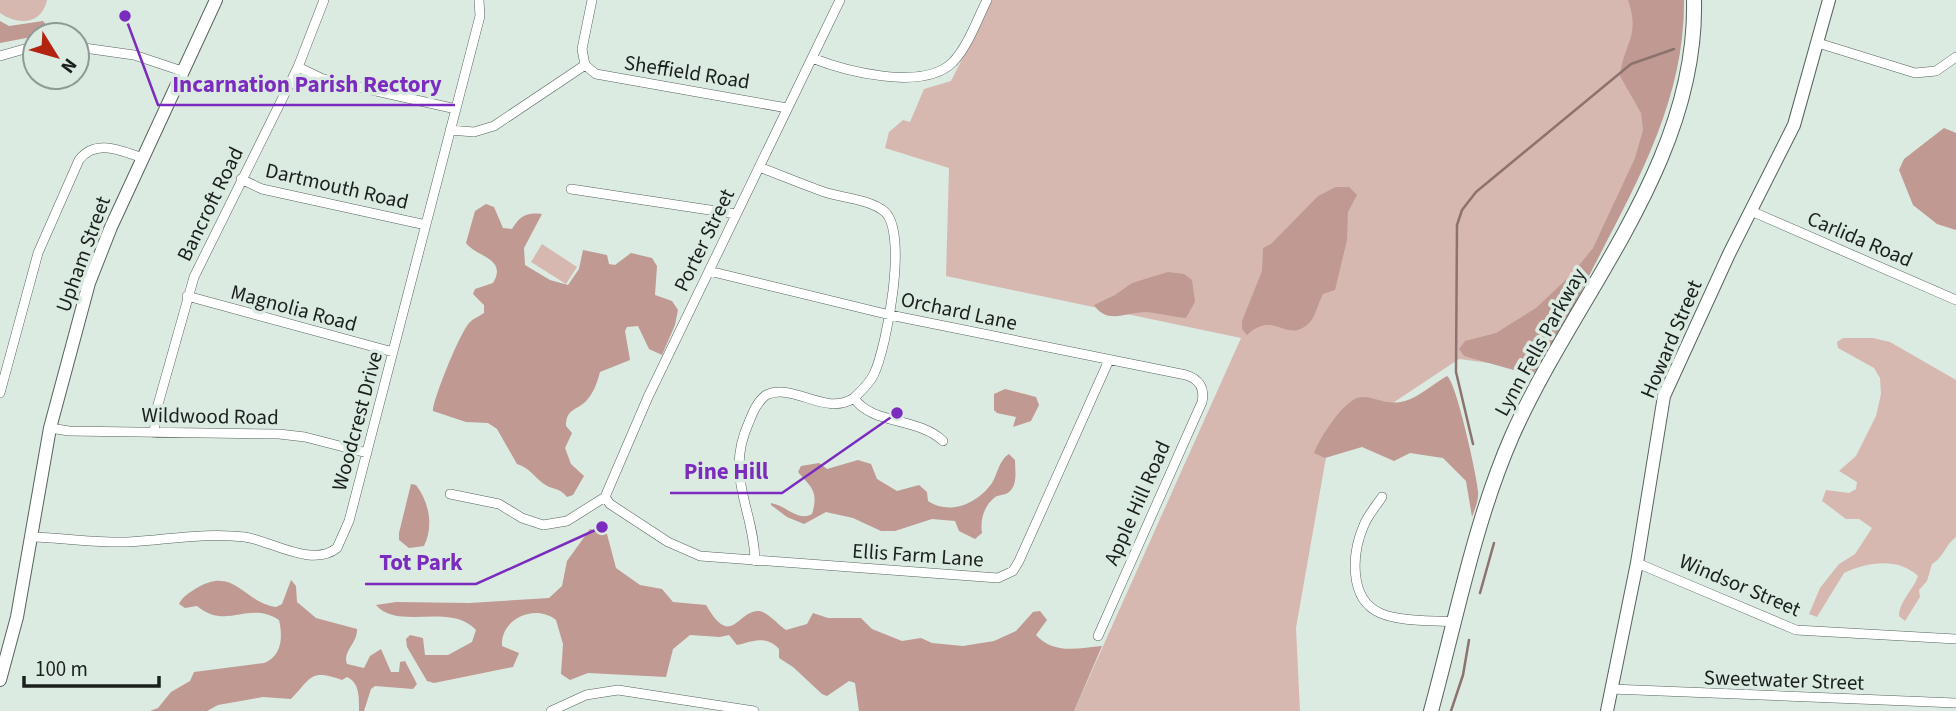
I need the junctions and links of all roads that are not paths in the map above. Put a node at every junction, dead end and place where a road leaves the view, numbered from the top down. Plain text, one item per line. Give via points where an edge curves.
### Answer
1 (216, 0) edge
2 (324, 0) edge
3 (479, 0) edge
4 (592, 0) edge
5 (840, 0) edge
6 (987, 0) edge
7 (1694, 0) edge
8 (1829, 0) edge
9 (1818, 43) junction
10 (91, 49) edge
11 (21, 51) edge
12 (0, 56) edge
13 (1956, 57) edge
14 (812, 58) junction
15 (585, 65) junction
16 (298, 67) junction
17 (182, 71) junction
18 (787, 108) junction
19 (456, 109) junction
20 (450, 130) junction
21 (143, 158) junction
22 (759, 167) junction
23 (241, 179) junction
24 (571, 188) dead end
25 (1751, 211) junction
26 (736, 214) junction
27 (426, 225) junction
28 (709, 271) junction
29 (187, 296) junction
30 (1956, 300) edge
31 (890, 315) junction
32 (393, 352) junction
33 (1109, 360) junction
34 (1200, 384) joint
35 (0, 393) edge
36 (854, 398) junction
37 (50, 428) junction
38 (154, 433) junction
39 (943, 441) dead end
40 (367, 453) junction
41 (450, 494) dead end
42 (605, 497) junction
43 (1382, 497) dead end
44 (32, 537) junction
45 (755, 561) junction
46 (1637, 563) junction
47 (1455, 622) junction
48 (1098, 635) dead end
49 (1956, 639) edge
50 (0, 680) edge
51 (1611, 689) junction
52 (1956, 703) edge
53 (551, 711) edge
54 (754, 711) edge
55 (1431, 711) edge
56 (1606, 711) edge

1 - 17 street, Upham Street
2 - 16 street, Bancroft Road
3 - 19 street, Woodcrest Drive via 480,16
4 - 15 street via 582,49
5 - 14 street, Porter Street
6 - 14 street via 960,53 938,71 876,76
7 - 47 main road, Lynn Fells Parkway via 1689,70 1673,124 1621,236 1512,437 1487,506
8 - 9 street, Howard Street
9 - 13 street via 1919,74 1936,71
9 - 25 street, Howard Street via 1794,125
10 - 17 street via 124,53
11 - 12 street
14 - 18 street, Porter Street
15 - 18 street, Sheffield Road via 596,74
15 - 20 street via 495,126 474,132
16 - 19 street via 323,79
16 - 23 street, Bancroft Road
17 - 21 street, Upham Street
18 - 22 street, Porter Street
19 - 20 street, Woodcrest Drive
20 - 27 street, Woodcrest Drive
21 - 35 street via 103,147 90,150 79,160 38,253
21 - 37 street, Upham Street via 95,265
22 - 26 street, Porter Street
22 - 31 street via 875,206 887,215 895,235
23 - 27 street, Dartmouth Road via 265,189
23 - 29 street, Bancroft Road
24 - 26 street
25 - 30 street, Carlida Road
25 - 46 street, Howard Street via 1663,400
26 - 28 street, Porter Street
27 - 32 street, Woodcrest Drive
28 - 31 street, Orchard Lane
28 - 42 street, Porter Street
29 - 32 street, Magnolia Road
29 - 38 street, Bancroft Road
31 - 33 street, Orchard Lane
31 - 36 street via 874,374
32 - 40 street, Woodcrest Drive
33 - 34 street, Orchard Lane via 1186,374
33 - 45 street, Ellis Farm Lane via 1019,561 1006,575 991,578
34 - 48 street, Apple Hill Road via 1202,402
36 - 39 street via 869,411 922,426
36 - 45 street via 832,405 775,392 758,403 741,440 737,464
37 - 38 street, Wildwood Road
37 - 44 street, Upham Street
38 - 40 street, Wildwood Road via 291,435
40 - 44 street, Woodcrest Drive via 345,534 335,550 323,555 220,535 129,542
41 - 42 street via 493,502 543,525 567,521
42 - 45 street, Ellis Farm Lane via 687,552
43 - 47 street via 1362,531 1355,575 1361,596 1371,608 1387,615
44 - 50 street, Upham Street
46 - 49 street, Windsor Street via 1796,630
46 - 51 street, Howard Street
47 - 55 main road, Lynn Fells Parkway
51 - 52 street, Sweetwater Street
51 - 56 street, Howard Street
53 - 54 street via 586,695 618,690

